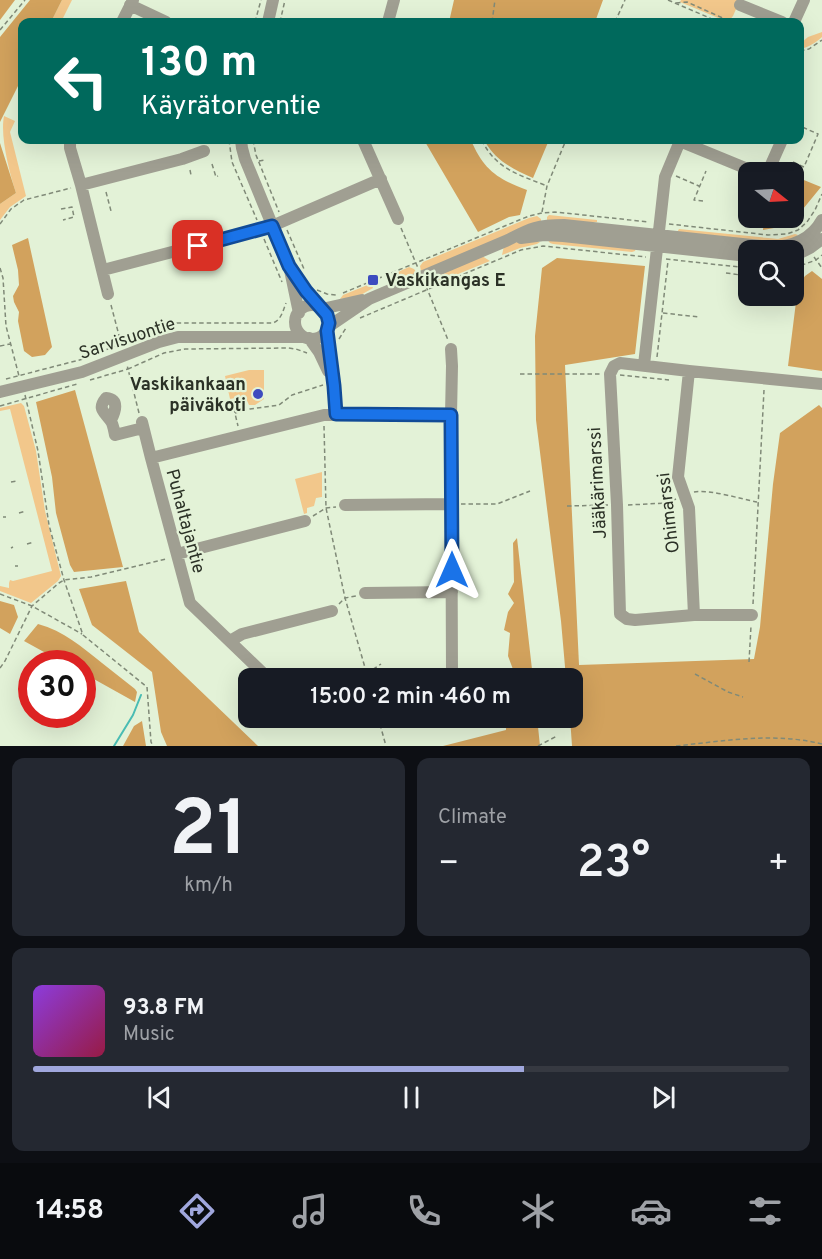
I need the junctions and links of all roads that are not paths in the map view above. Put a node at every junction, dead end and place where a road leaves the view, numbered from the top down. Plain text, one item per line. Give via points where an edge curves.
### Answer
1 (273, 0) edge
2 (394, 0) edge
3 (804, 0) edge
4 (132, 3) edge
5 (740, 5) dead end
6 (124, 18) edge
7 (159, 18) edge
8 (269, 18) edge
9 (389, 18) edge
10 (772, 18) edge
11 (796, 18) edge
12 (70, 144) edge
13 (242, 144) edge
14 (365, 144) edge
15 (677, 144) edge
16 (688, 144) edge
17 (780, 144) edge
18 (204, 151) dead end
19 (772, 162) edge
20 (738, 165) edge
21 (381, 179) junction
22 (81, 185) junction
23 (398, 219) road end
24 (822, 220) edge
25 (272, 226) junction
26 (822, 239) edge
27 (508, 240) junction
28 (660, 245) junction
29 (804, 252) edge
30 (738, 255) edge
31 (289, 266) junction
32 (102, 270) junction
33 (108, 294) dead end
34 (369, 299) junction
35 (320, 308) junction
36 (297, 315) junction
37 (328, 329) junction
38 (268, 336) junction
39 (306, 338) junction
40 (451, 349) road end
41 (324, 350) junction
42 (650, 366) junction
43 (688, 371) junction
44 (822, 384) edge
45 (0, 392) edge
46 (330, 415) junction
47 (451, 415) junction
48 (111, 420) dead end
49 (151, 458) junction
50 (452, 504) junction
51 (345, 506) road end
52 (305, 520) road end
53 (177, 555) junction
54 (452, 592) junction
55 (365, 593) road end
56 (332, 611) road end
57 (694, 615) junction
58 (752, 615) road end
59 (230, 641) junction
60 (258, 668) edge
61 (451, 668) edge

1 - 8 street
2 - 9 street
3 - 11 street
4 - 6 street
4 - 7 street
5 - 10 street
12 - 22 street
13 - 25 street
14 - 21 street
15 - 28 street via 665,177
16 - 20 street
17 - 19 street
18 - 22 street
21 - 23 street
21 - 25 street
22 - 32 street
24 - 28 street via 813,233 782,247
25 - 31 street
25 - 32 street
26 - 29 street
27 - 28 street via 544,235
27 - 28 street via 543,219
27 - 34 street
28 - 30 street
28 - 42 street
31 - 35 street
31 - 36 street
32 - 33 street
34 - 35 street
34 - 37 street
35 - 36 street via 305,307
35 - 37 street via 327,315
36 - 38 street via 287,326
36 - 39 street via 296,326
37 - 39 street via 318,338
37 - 41 street
38 - 39 street, Sarvisuontie
38 - 45 street, Sarvisuontie via 169,339 82,372
39 - 41 street
40 - 47 street
41 - 46 street
42 - 43 street, Jääkärimarssi
42 - 57 street, Jääkärimarssi via 620,363 609,374 620,614 635,620
43 - 44 street, Jääkärimarssi
43 - 57 street, Ohimarssi via 678,477 689,508
46 - 47 street, Puhaltajantie
46 - 49 street, Puhaltajantie
47 - 50 street
48 - 49 street via 115,435 142,424
49 - 53 street, Puhaltajantie
50 - 51 street
50 - 54 street
52 - 53 street
53 - 59 street, Puhaltajantie via 190,603
54 - 55 street
54 - 61 street
56 - 59 street via 242,634
57 - 58 street, Jääkärimarssi
59 - 60 street, Puhaltajantie

